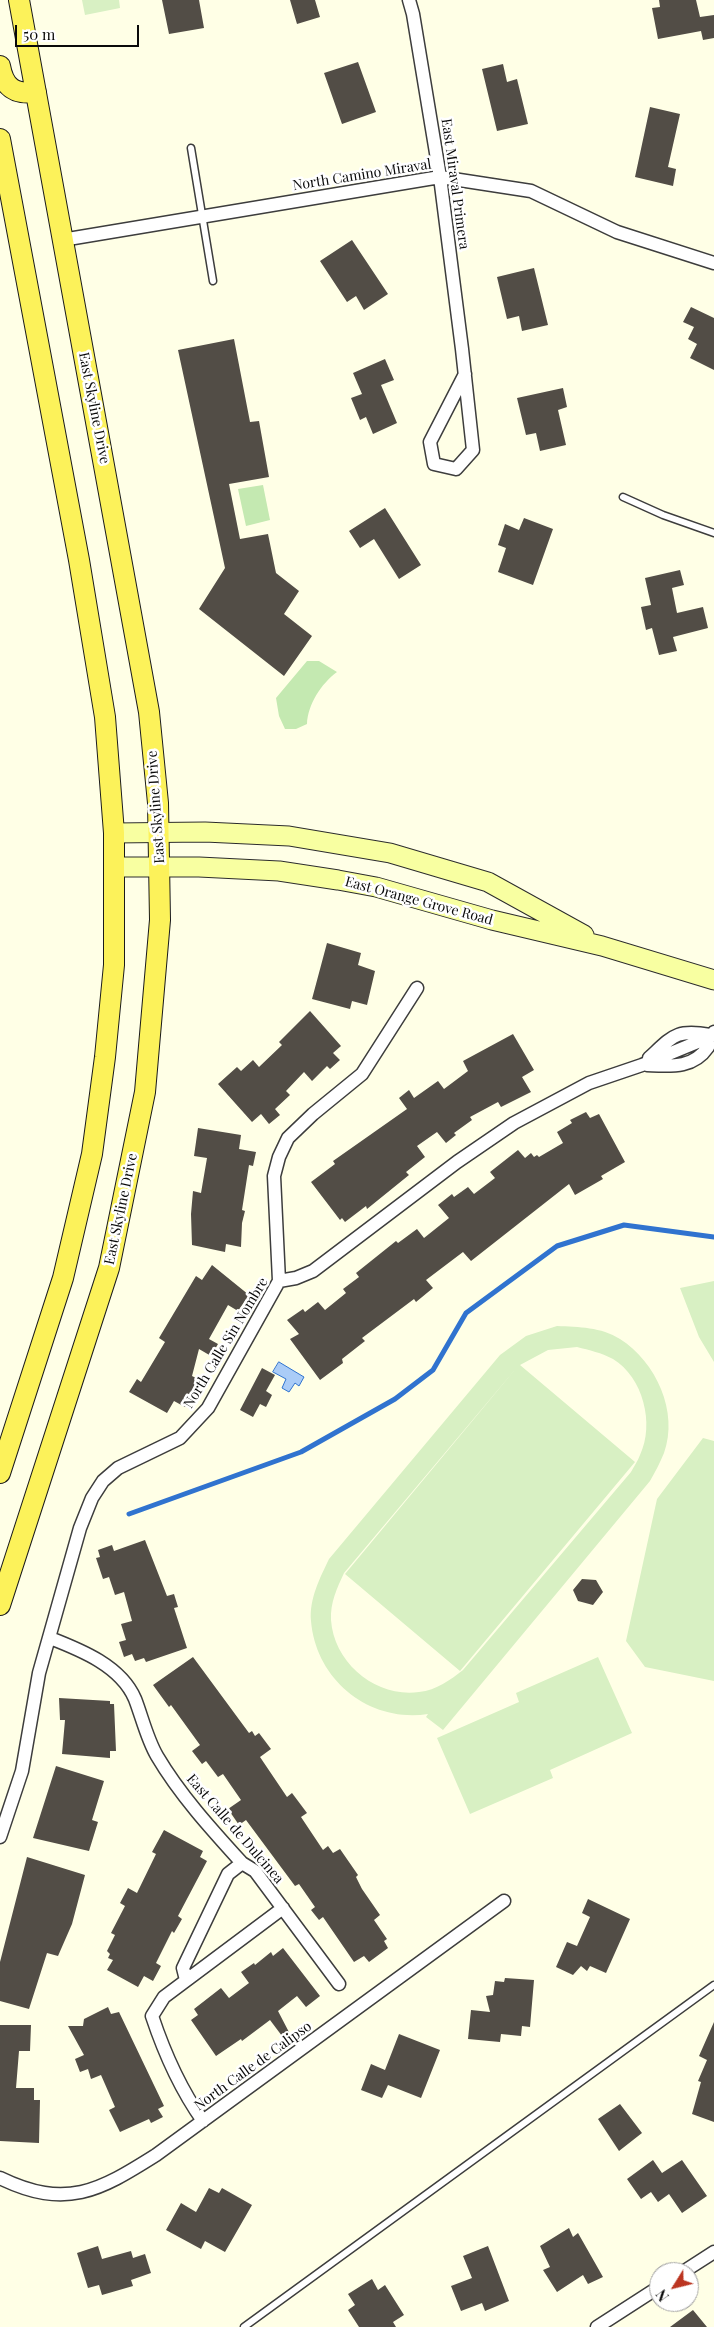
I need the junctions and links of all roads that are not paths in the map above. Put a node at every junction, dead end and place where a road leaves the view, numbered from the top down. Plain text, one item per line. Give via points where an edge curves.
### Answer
1 (19, 0) edge
2 (409, 0) edge
3 (0, 66) edge
4 (36, 92) junction
5 (0, 139) edge
6 (191, 148) dead end
7 (440, 178) junction
8 (203, 216) junction
9 (62, 240) junction
10 (714, 263) edge
11 (213, 281) dead end
12 (465, 374) junction
13 (623, 497) dead end
14 (714, 533) edge
15 (159, 832) junction
16 (114, 833) junction
17 (160, 866) junction
18 (114, 867) junction
19 (602, 946) junction
20 (714, 980) edge
21 (418, 988) dead end
22 (713, 1034) edge
23 (642, 1065) junction
24 (279, 1281) junction
25 (0, 1473) edge
26 (0, 1605) edge
27 (50, 1638) junction
28 (0, 1836) edge
29 (242, 1863) junction
30 (504, 1900) dead end
31 (283, 1908) junction
32 (186, 1980) junction
33 (339, 1984) dead end
34 (714, 1985) edge
35 (203, 2121) junction
36 (0, 2178) edge
37 (714, 2252) edge
38 (698, 2262) edge
39 (649, 2294) edge
40 (244, 2327) edge
41 (597, 2327) edge

1 - 4 main road, East Skyline Drive
2 - 7 street, East Miraval Primera via 414,14
3 - 4 main road via 2,79 12,90
4 - 9 main road, East Skyline Drive
5 - 16 main road via 78,551 105,717
6 - 8 lane
7 - 8 street, North Camino Miraval
7 - 10 street, North Camino Miraval via 532,191 618,232
7 - 12 street, East Miraval Primera
8 - 9 street, North Camino Miraval
8 - 11 lane
9 - 15 main road, East Skyline Drive via 148,703
12 - 12 street, East Miraval Primera via 430,442 434,464 456,469 473,450
13 - 14 lane
15 - 16 main road, East Orange Grove Road
15 - 17 main road, East Skyline Drive
15 - 19 main road, East Orange Grove Road via 289,836 390,853 488,882
16 - 18 main road
17 - 18 main road, East Orange Grove Road
17 - 19 main road, East Orange Grove Road via 279,871 338,880
17 - 26 main road, East Skyline Drive via 160,920 145,1092 126,1191 109,1268
18 - 25 main road via 114,965 92,1154 62,1278
19 - 20 main road, East Orange Grove Road
21 - 24 street via 362,1074 288,1138 274,1176
22 - 23 street, North Calle Sin Nombre via 688,1031 676,1036
22 - 23 street, North Calle Sin Nombre via 708,1046 690,1063 681,1066
23 - 24 street, North Calle Sin Nombre via 589,1083 514,1123 312,1271
24 - 27 street, North Calle Sin Nombre via 208,1408 180,1438 118,1468 103,1481 92,1498 80,1528
27 - 28 street, North Calle Sin Nombre via 39,1673 22,1771
27 - 29 street, East Calle de Dulcinea via 100,1661 118,1677 134,1696 156,1754 177,1786
29 - 31 street, East Calle de Dulcinea via 255,1871
29 - 32 street via 228,1874 182,1968
30 - 35 street, North Calle de Calipso
31 - 32 street
31 - 33 street, East Calle de Dulcinea
32 - 35 street via 164,1997 152,2016 193,2107
34 - 40 lane
35 - 36 street, North Calle de Calipso via 115,2181 86,2192 61,2195 27,2190
37 - 38 street
39 - 41 street

